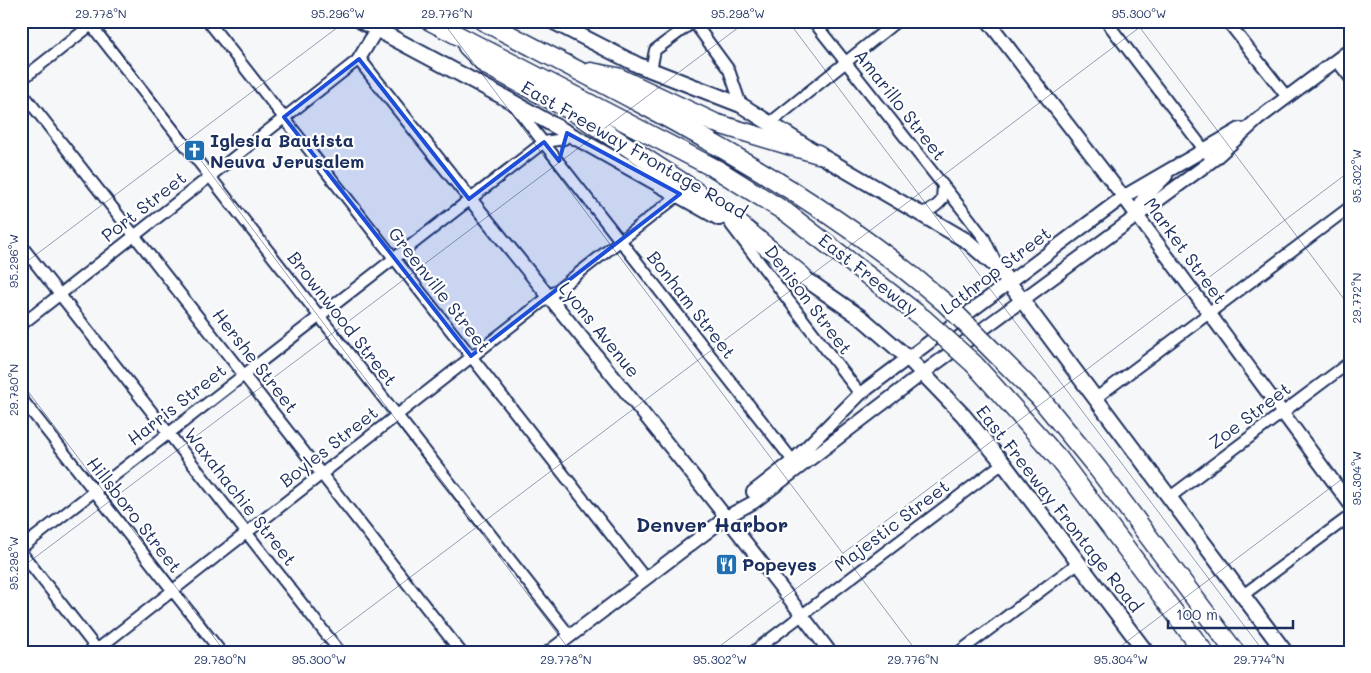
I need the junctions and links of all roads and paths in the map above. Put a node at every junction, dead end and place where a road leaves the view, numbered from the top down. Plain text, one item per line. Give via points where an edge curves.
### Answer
1 (208, 21) edge
2 (361, 21) edge
3 (430, 21) edge
4 (483, 21) edge
5 (552, 21) edge
6 (813, 21) edge
7 (896, 21) edge
8 (988, 21) edge
9 (1106, 21) edge
10 (1228, 21) edge
11 (91, 22) edge
12 (693, 22) edge
13 (377, 30) junction
14 (454, 34) junction
15 (1350, 50) edge
16 (358, 59) junction
17 (1336, 60) junction
18 (845, 62) junction
19 (574, 69) junction
20 (651, 70) junction
21 (1350, 78) edge
22 (21, 80) edge
23 (21, 91) edge
24 (1287, 97) junction
25 (509, 100) junction
26 (741, 105) junction
27 (284, 117) junction
28 (1258, 119) junction
29 (770, 123) junction
30 (565, 136) junction
31 (544, 142) junction
32 (1204, 149) junction
33 (818, 154) junction
34 (1213, 160) junction
35 (559, 161) junction
36 (1180, 163) junction
37 (209, 176) junction
38 (943, 185) junction
39 (680, 194) junction
40 (1123, 197) junction
41 (469, 199) junction
42 (1350, 207) edge
43 (917, 212) junction
44 (1136, 215) junction
45 (731, 225) junction
46 (135, 235) junction
47 (620, 240) junction
48 (21, 244) edge
49 (393, 258) junction
50 (998, 268) junction
51 (802, 276) junction
52 (1009, 284) junction
53 (60, 294) junction
54 (548, 296) junction
55 (1022, 302) junction
56 (1208, 313) junction
57 (319, 316) junction
58 (21, 325) edge
59 (471, 356) junction
60 (908, 358) junction
61 (1350, 362) edge
62 (244, 373) junction
63 (923, 373) junction
64 (860, 394) junction
65 (21, 398) edge
66 (1096, 398) junction
67 (1282, 412) junction
68 (397, 415) junction
69 (169, 432) junction
70 (1003, 463) junction
71 (796, 465) junction
72 (323, 473) junction
73 (95, 491) junction
74 (1170, 497) junction
75 (1350, 504) edge
76 (728, 516) junction
77 (1350, 516) edge
78 (247, 532) junction
79 (21, 548) edge
80 (21, 552) edge
81 (1078, 563) junction
82 (646, 578) junction
83 (173, 591) junction
84 (1243, 595) junction
85 (802, 614) junction
86 (570, 636) junction
87 (96, 651) edge
88 (221, 652) edge
89 (340, 652) edge
90 (461, 652) edge
91 (549, 652) edge
92 (753, 652) edge
93 (830, 652) edge
94 (960, 652) edge
95 (1146, 652) edge
96 (1204, 652) edge
97 (1235, 652) edge
98 (1286, 652) edge

1 - 27 street, Greenville Street
2 - 13 main road, East Freeway Frontage Road
3 - 14 highway, East Freeway
4 - 19 highway, East Freeway
5 - 20 main road
6 - 18 street, Amarillo Street
7 - 18 street
8 - 40 street, Market Street
9 - 32 street
10 - 24 street
11 - 22 street
11 - 37 street, Brownwood Street
12 - 20 street via 655,50
12 - 26 street via 728,70
13 - 16 street
13 - 25 main road, East Freeway Frontage Road
14 - 51 highway via 486,65 574,112 688,186
14 - 96 highway, East Freeway, bridge via 725,175 794,218 924,319 974,364 1059,459
15 - 17 street, Lathrop Street
16 - 27 street, Port Street
16 - 41 street, Lyons Avenue
17 - 21 street
17 - 24 street, Lathrop Street
18 - 29 street
18 - 38 street, Amarillo Street
19 - 33 highway via 617,77 715,123
19 - 97 highway, East Freeway, bridge via 774,178 883,253 945,303 1040,398 1098,469
20 - 26 main road
23 - 46 street, Hershe Street
24 - 28 street, Lathrop Street
25 - 30 main road, East Freeway Frontage Road
25 - 31 street, Bonham Street
26 - 29 main road
27 - 37 street, Port Street
27 - 49 street, Greenville Street
28 - 32 street, Lathrop Street
28 - 34 street, Lathrop Street
29 - 33 main road
30 - 31 street
30 - 35 street
30 - 39 main road, East Freeway Frontage Road
31 - 35 street, Bonham Street
31 - 41 street, Harris Street
32 - 34 street
32 - 36 street, Lathrop Street
33 - 43 main road
34 - 44 street, Lathrop Street
35 - 47 street, Bonham Street
36 - 40 street, Lathrop Street
36 - 44 street via 1143,199
37 - 46 street, Port Street
37 - 57 street, Brownwood Street
38 - 43 street, Amarillo Street via 942,200 935,208 925,213
38 - 50 street, Amarillo Street via 984,238
39 - 45 main road, East Freeway Frontage Road
39 - 47 street, Boyles Street
40 - 44 street, Market Street
40 - 52 street, Lathrop Street
41 - 49 street, Harris Street
41 - 54 street, Lyons Avenue
42 - 56 street
43 - 50 main road via 967,241
44 - 55 street, Lathrop Street
44 - 56 street, Market Street
45 - 51 main road, East Freeway Frontage Road
45 - 64 street, Denison Street
46 - 53 street, Port Street
46 - 62 street, Hershe Street
47 - 54 street, Boyles Street
47 - 71 street, Bonham Street
48 - 53 street, Waxahachie Street
49 - 57 street, Harris Street
49 - 59 street, Greenville Street
50 - 52 main road
51 - 60 main road, East Freeway Frontage Road via 863,319
52 - 55 main road
52 - 60 street, Lathrop Street
53 - 58 street, Port Street
53 - 69 street, Waxahachie Street
54 - 59 street, Boyles Street
54 - 76 street, Lyons Avenue
55 - 63 street, Lathrop Street
55 - 66 main road
56 - 66 street
56 - 67 street, Market Street
57 - 62 street, Harris Street
57 - 68 street, Brownwood Street
59 - 68 street, Boyles Street
59 - 82 street, Greenville Street
60 - 63 main road, East Freeway Frontage Road
60 - 64 street, Lathrop Street
61 - 67 street, Zoe Street
62 - 69 street, Harris Street
62 - 72 street, Hershe Street
63 - 70 main road, East Freeway Frontage Road
63 - 71 street, Lathrop Street
64 - 71 street, Lathrop Street
65 - 73 street, Hillsboro Street
66 - 74 main road
67 - 74 street, Zoe Street
67 - 75 street, Market Street
68 - 72 street, Boyles Street
68 - 86 street, Brownwood Street
69 - 73 street, Harris Street
69 - 78 street, Waxahachie Street
70 - 81 main road, East Freeway Frontage Road
70 - 85 street, Majestic Street
71 - 76 street, Lathrop Street via 748,496
72 - 78 street, Boyles Street
72 - 90 street, Hershe Street
73 - 79 street, Harris Street
73 - 83 street, Hillsboro Street
74 - 84 main road
76 - 82 street, Lathrop Street
76 - 85 street, Lyons Avenue
77 - 84 street
78 - 83 street, Boyles Street
78 - 89 street, Waxahachie Street
80 - 87 street
81 - 94 street
81 - 95 main road, East Freeway Frontage Road
82 - 86 street, Lathrop Street
83 - 87 street, Boyles Street
83 - 88 street, Hillsboro Street
84 - 98 main road
85 - 92 street, Majestic Street
85 - 93 street, Lyons Avenue
86 - 91 street, Lathrop Street

